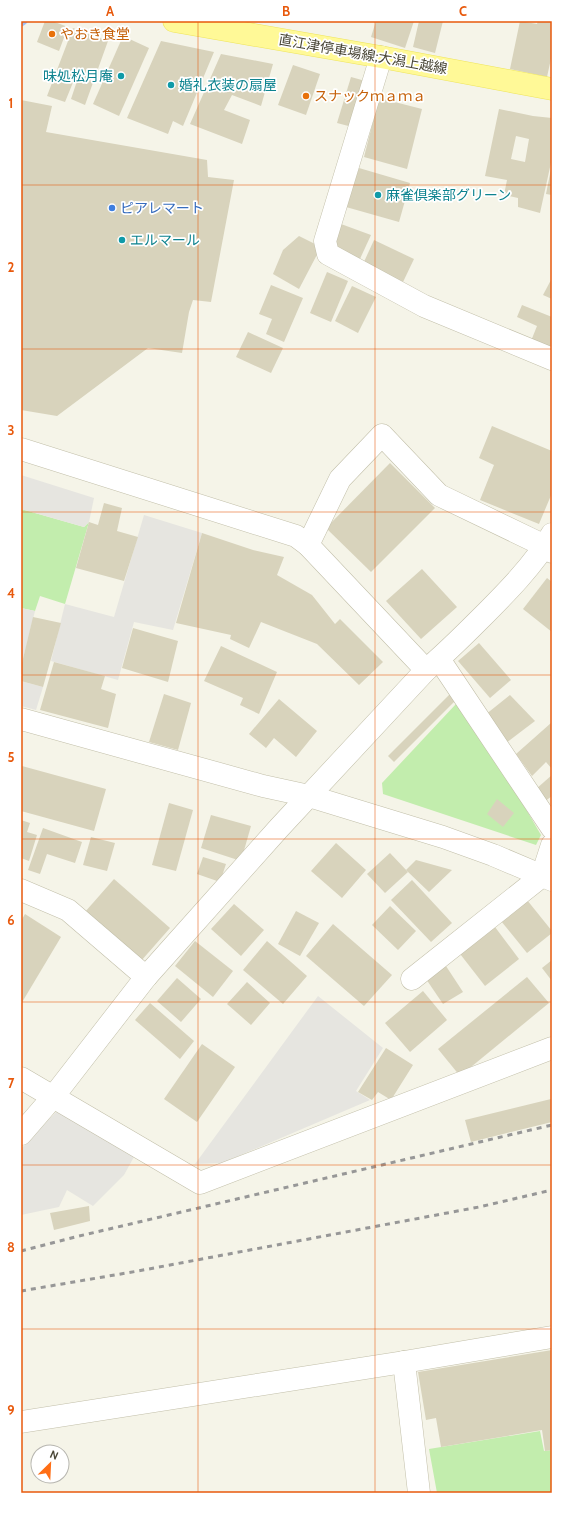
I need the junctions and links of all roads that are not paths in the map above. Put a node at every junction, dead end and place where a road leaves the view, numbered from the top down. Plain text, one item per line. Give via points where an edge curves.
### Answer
1 (174, 21) edge
2 (382, 57) junction
3 (552, 89) edge
4 (552, 359) edge
5 (21, 448) edge
6 (550, 544) edge
7 (308, 545) junction
8 (433, 665) junction
9 (21, 719) edge
10 (309, 796) junction
11 (552, 828) edge
12 (552, 845) edge
13 (547, 878) edge
14 (21, 890) edge
15 (146, 977) junction
16 (412, 979) dead end
17 (552, 1048) edge
18 (21, 1078) edge
19 (53, 1097) junction
20 (21, 1134) edge
21 (552, 1336) edge
22 (404, 1362) junction
23 (21, 1422) edge
24 (419, 1493) edge

1 - 2 main road, 直江津停車場線;大潟上越線
2 - 3 main road, 直江津停車場線;大潟上越線
2 - 4 street via 325,241 328,254 424,306
5 - 7 street via 296,536
6 - 7 street via 440,495 382,435 340,479
6 - 8 street
7 - 8 street
8 - 10 street
8 - 11 street
9 - 10 street via 263,786
10 - 13 street via 443,837
10 - 15 street
12 - 13 street
13 - 16 street
14 - 15 street via 68,910
15 - 19 street
17 - 19 street via 200,1183
18 - 19 street
19 - 20 street
21 - 22 street
22 - 23 street
22 - 24 street

